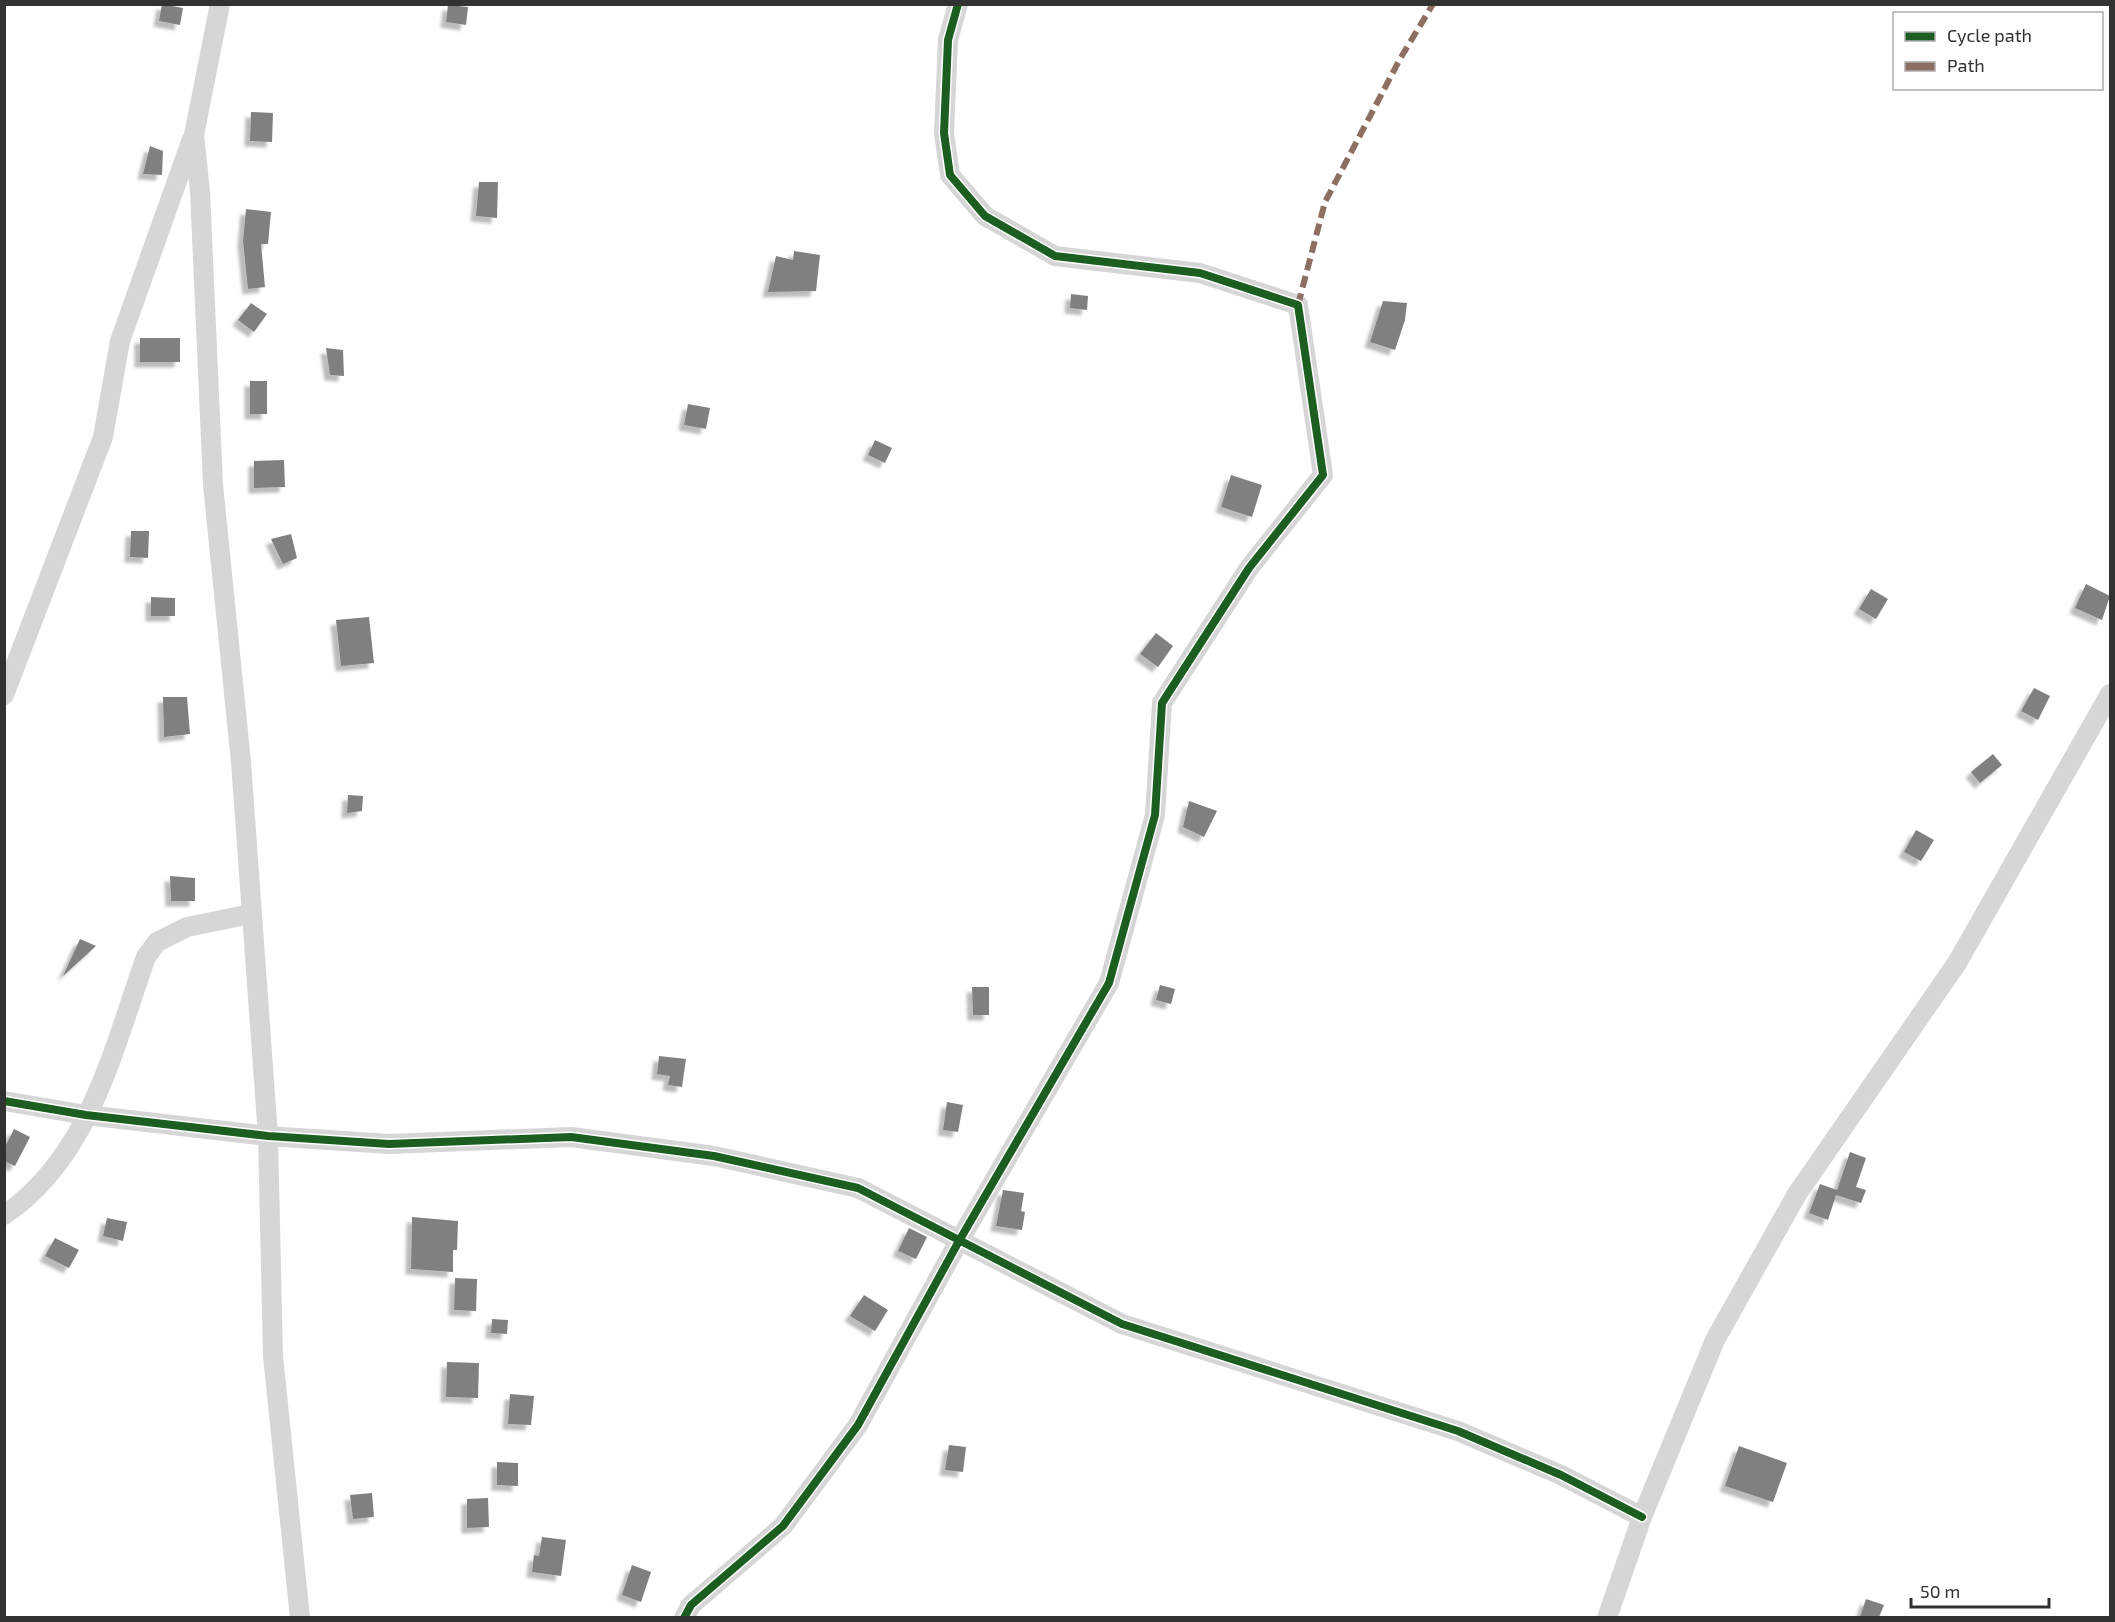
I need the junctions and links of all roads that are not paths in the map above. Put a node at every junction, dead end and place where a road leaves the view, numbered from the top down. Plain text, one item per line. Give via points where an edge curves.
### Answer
1 (220, 4) edge
2 (958, 4) edge
3 (194, 135) junction
4 (6, 689) edge
5 (2110, 694) edge
6 (251, 914) junction
7 (4, 1101) edge
8 (86, 1115) junction
9 (268, 1136) junction
10 (4, 1215) edge
11 (959, 1241) junction
12 (1642, 1517) junction
13 (300, 1617) edge
14 (684, 1617) edge
15 (1607, 1617) edge

1 - 3 street
2 - 11 street via 948,40 944,133 950,175 985,216 1055,256 1200,273 1298,305 1323,475 1249,568 1162,703 1155,815 1108,983
3 - 4 street via 120,340 104,437
3 - 6 street via 213,485 241,762
5 - 12 street via 1957,963 1797,1194 1715,1340
6 - 8 street via 187,927 157,942 146,957
6 - 9 street
7 - 8 street
8 - 9 street
8 - 10 street via 53,1172 36,1191
9 - 11 street via 389,1144 571,1137 714,1156 858,1188
9 - 13 street via 273,1356
11 - 12 street via 1122,1324 1458,1431 1561,1475
11 - 14 street via 858,1425 783,1526 691,1605
12 - 15 street

